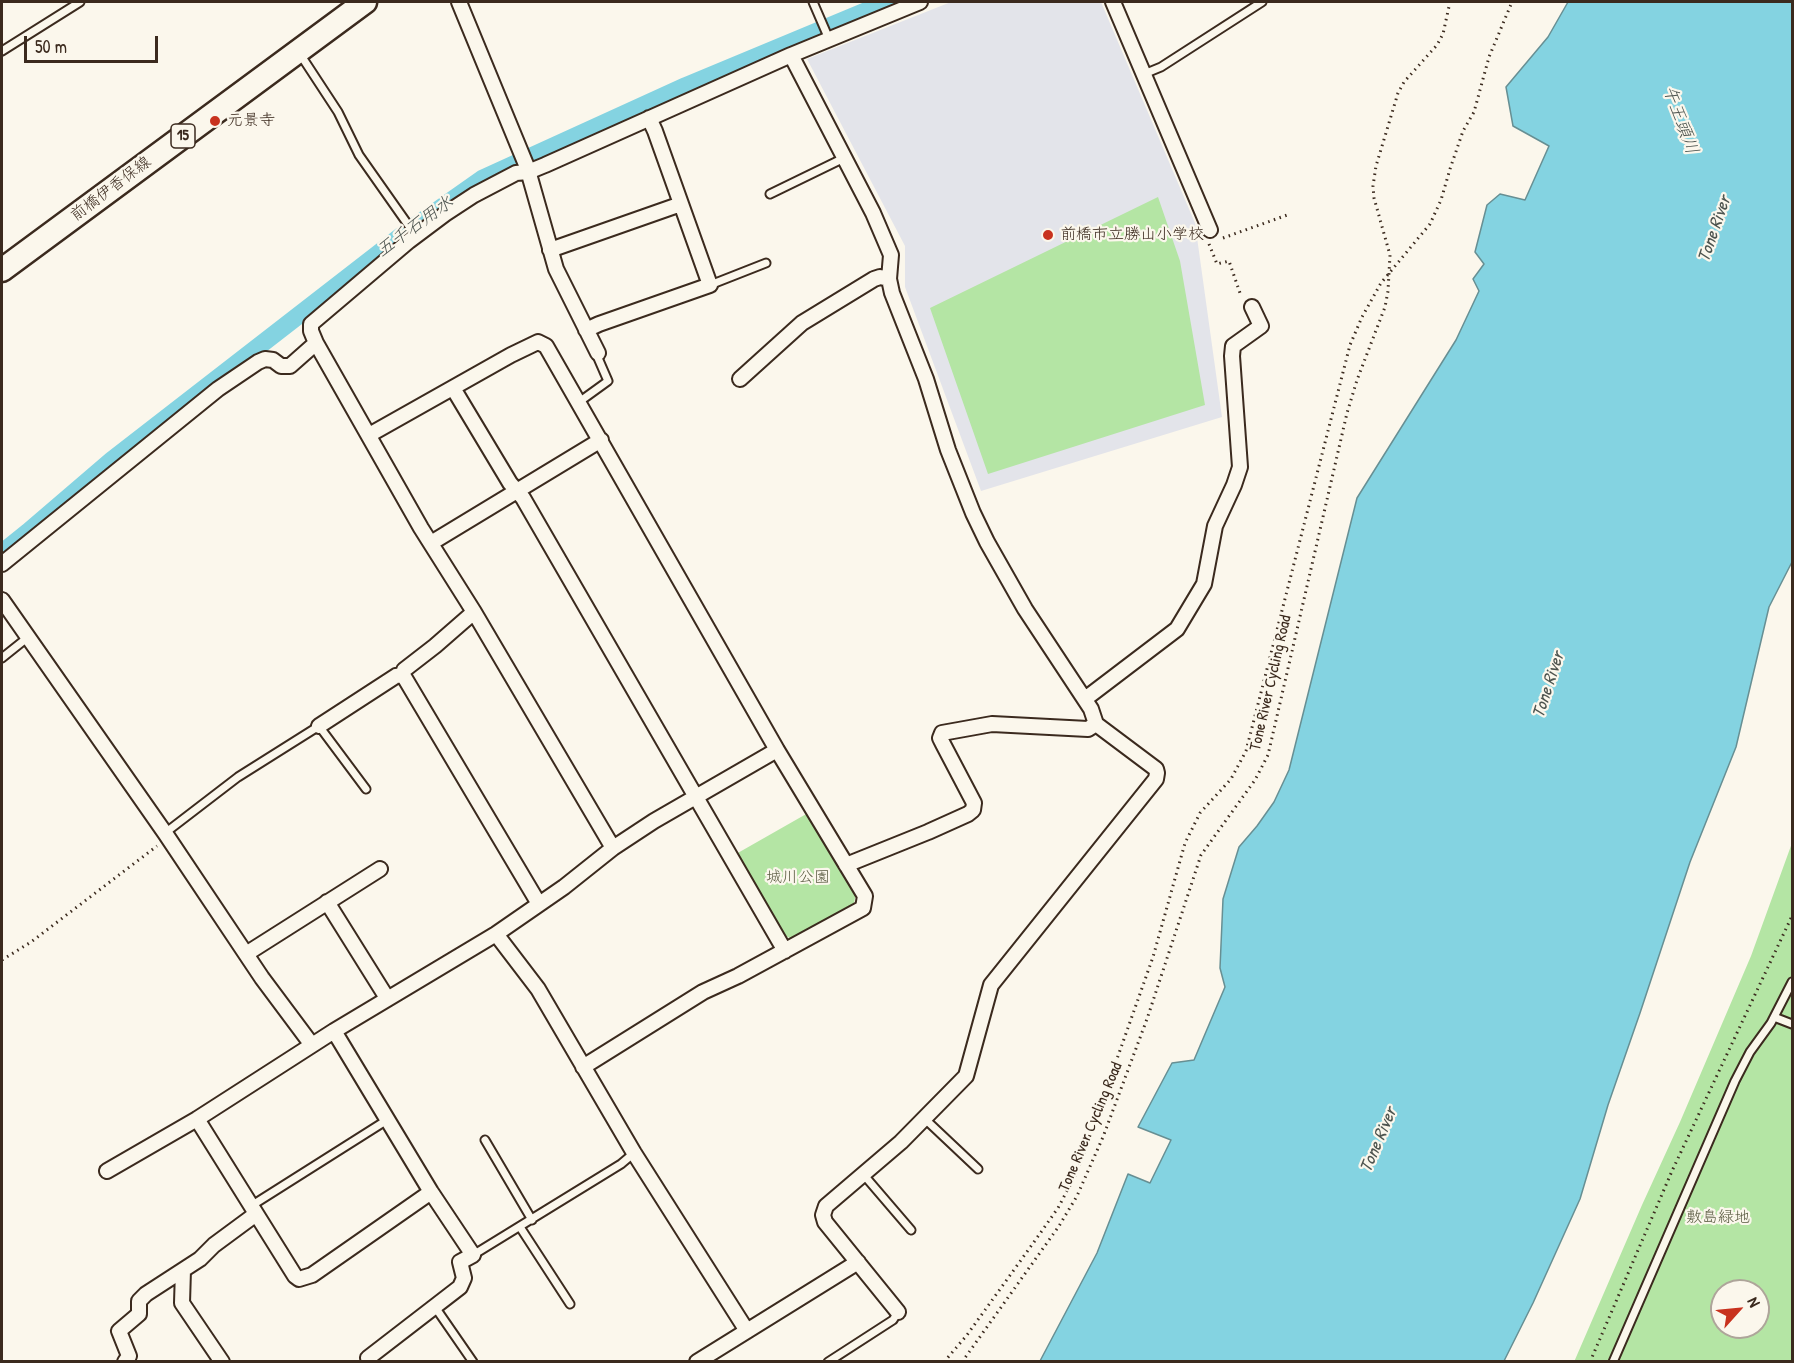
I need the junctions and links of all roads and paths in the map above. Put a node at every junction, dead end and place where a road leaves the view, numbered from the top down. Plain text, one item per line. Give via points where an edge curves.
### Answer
1 (80, 2) edge
2 (365, 2) edge
3 (459, 2) edge
4 (813, 2) edge
5 (920, 2) edge
6 (1113, 2) edge
7 (1262, 2) edge
8 (1450, 2) edge
9 (1512, 2) edge
10 (829, 39) junction
11 (2, 51) edge
12 (297, 51) junction
13 (791, 55) junction
14 (1144, 74) junction
15 (649, 118) junction
16 (844, 158) junction
17 (528, 172) junction
18 (770, 194) dead end
19 (681, 204) junction
20 (1290, 214) dead end
21 (1210, 230) junction
22 (416, 236) junction
23 (550, 250) junction
24 (766, 263) dead end
25 (2, 270) edge
26 (1390, 272) junction
27 (889, 279) junction
28 (710, 285) junction
29 (1252, 307) joint
30 (586, 330) junction
31 (316, 343) junction
32 (598, 353) joint
33 (740, 379) dead end
34 (453, 388) junction
35 (579, 402) junction
36 (369, 435) junction
37 (601, 440) junction
38 (517, 490) junction
39 (431, 543) junction
40 (2, 564) edge
41 (2, 600) edge
42 (474, 612) junction
43 (27, 638) junction
44 (2, 658) edge
45 (403, 675) junction
46 (1085, 699) junction
47 (1096, 724) junction
48 (319, 726) junction
49 (777, 750) junction
50 (366, 789) dead end
51 (696, 797) junction
52 (166, 835) junction
53 (613, 848) junction
54 (846, 865) junction
55 (380, 869) dead end
56 (327, 902) junction
57 (539, 904) junction
58 (1792, 916) edge
59 (496, 934) junction
60 (785, 951) junction
61 (246, 954) junction
62 (2, 960) edge
63 (1792, 982) edge
64 (387, 998) junction
65 (1774, 1017) junction
66 (1792, 1024) edge
67 (334, 1031) junction
68 (312, 1045) junction
69 (583, 1067) junction
70 (197, 1119) junction
71 (925, 1119) junction
72 (387, 1120) junction
73 (485, 1140) dead end
74 (634, 1153) junction
75 (978, 1169) dead end
76 (107, 1171) dead end
77 (863, 1174) junction
78 (430, 1192) junction
79 (254, 1210) junction
80 (532, 1220) junction
81 (520, 1227) junction
82 (910, 1230) dead end
83 (473, 1255) junction
84 (858, 1262) junction
85 (183, 1270) junction
86 (570, 1304) dead end
87 (435, 1307) junction
88 (898, 1312) joint
89 (747, 1330) junction
90 (368, 1360) edge
91 (125, 1362) edge
92 (222, 1362) edge
93 (473, 1362) edge
94 (697, 1362) edge
95 (828, 1362) edge
96 (944, 1362) edge
97 (962, 1362) edge
98 (1590, 1362) edge
99 (1612, 1362) edge

1 - 11 lane
2 - 12 main road, 前橋伊香保線 / 15
3 - 17 street
4 - 10 lane
5 - 10 street
6 - 14 street
7 - 14 lane
8 - 26 path, Tone River Cycling Road via 1437,45 1398,93 1376,166 1374,198 1387,239
9 - 26 path via 1489,57 1474,112 1456,150 1441,200 1430,224
10 - 13 street
12 - 22 lane via 338,112 359,155
12 - 25 main road, 前橋伊香保線 / 15
13 - 15 street
13 - 16 street
14 - 21 street
15 - 17 street
15 - 19 street
16 - 18 lane
16 - 27 street via 891,255
17 - 22 street via 516,173 474,195
17 - 23 street
19 - 23 street
19 - 28 street
20 - 21 path via 1221,238
21 - 29 path via 1207,240 1218,264 1229,261 1244,303
22 - 31 street via 315,319 311,331
23 - 30 street
24 - 28 lane
26 - 96 path via 1350,345 1246,751 1231,779 1200,813 1185,843 1153,957 1077,1172 1058,1208
26 - 97 path, Tone River Cycling Road via 1385,307 1347,413 1268,754 1255,780 1201,855 1147,1019 1104,1137 1077,1196
27 - 33 street via 874,279 802,323
27 - 46 street via 973,513 1024,609
28 - 30 street
29 - 46 street via 1261,326 1233,346 1232,356 1240,467 1215,526 1204,584 1178,629
30 - 32 street
31 - 36 street
31 - 40 street via 290,366 265,359 218,389
32 - 35 lane via 608,381
34 - 35 street via 538,342 546,346
34 - 36 street
34 - 38 street
35 - 37 street
36 - 39 street
37 - 38 street
37 - 49 street
38 - 39 street
38 - 51 street
39 - 42 street
41 - 43 street
42 - 45 street via 404,670
42 - 53 street
43 - 44 lane
43 - 52 street
45 - 48 street
45 - 57 street
46 - 47 street
47 - 54 street via 1088,729 992,724 942,733 940,738 974,803 973,810
47 - 71 street via 1156,769 1156,779 991,985 969,1071
48 - 50 lane
48 - 52 lane via 238,777
49 - 51 street
49 - 54 street
51 - 53 street
51 - 60 street
52 - 61 street
52 - 62 path via 31,942
53 - 57 street
54 - 60 street via 865,896 863,908
55 - 56 street
56 - 61 street
56 - 64 street
57 - 59 street
58 - 98 path via 1672,1170
59 - 64 street
59 - 69 street via 538,989
60 - 69 street via 703,992
61 - 68 street
63 - 65 lane
64 - 67 street
65 - 66 lane
65 - 99 lane via 1735,1081
67 - 68 street
67 - 72 street
68 - 70 street
69 - 74 street
70 - 76 street
70 - 79 street
71 - 75 lane
71 - 77 street
72 - 78 street
72 - 79 lane
73 - 80 lane
74 - 80 lane
74 - 89 street
77 - 82 lane
77 - 84 street via 826,1206 823,1215
78 - 79 street via 306,1279 295,1276
78 - 83 street
79 - 85 street
80 - 81 lane
81 - 83 lane
81 - 86 lane
83 - 87 street via 460,1262 464,1278 460,1287
84 - 88 street
84 - 89 street
85 - 91 street via 147,1294 140,1301 139,1314 119,1331 129,1356
85 - 92 street via 182,1303
87 - 90 street
87 - 93 lane
88 - 95 lane via 893,1320
89 - 94 street

